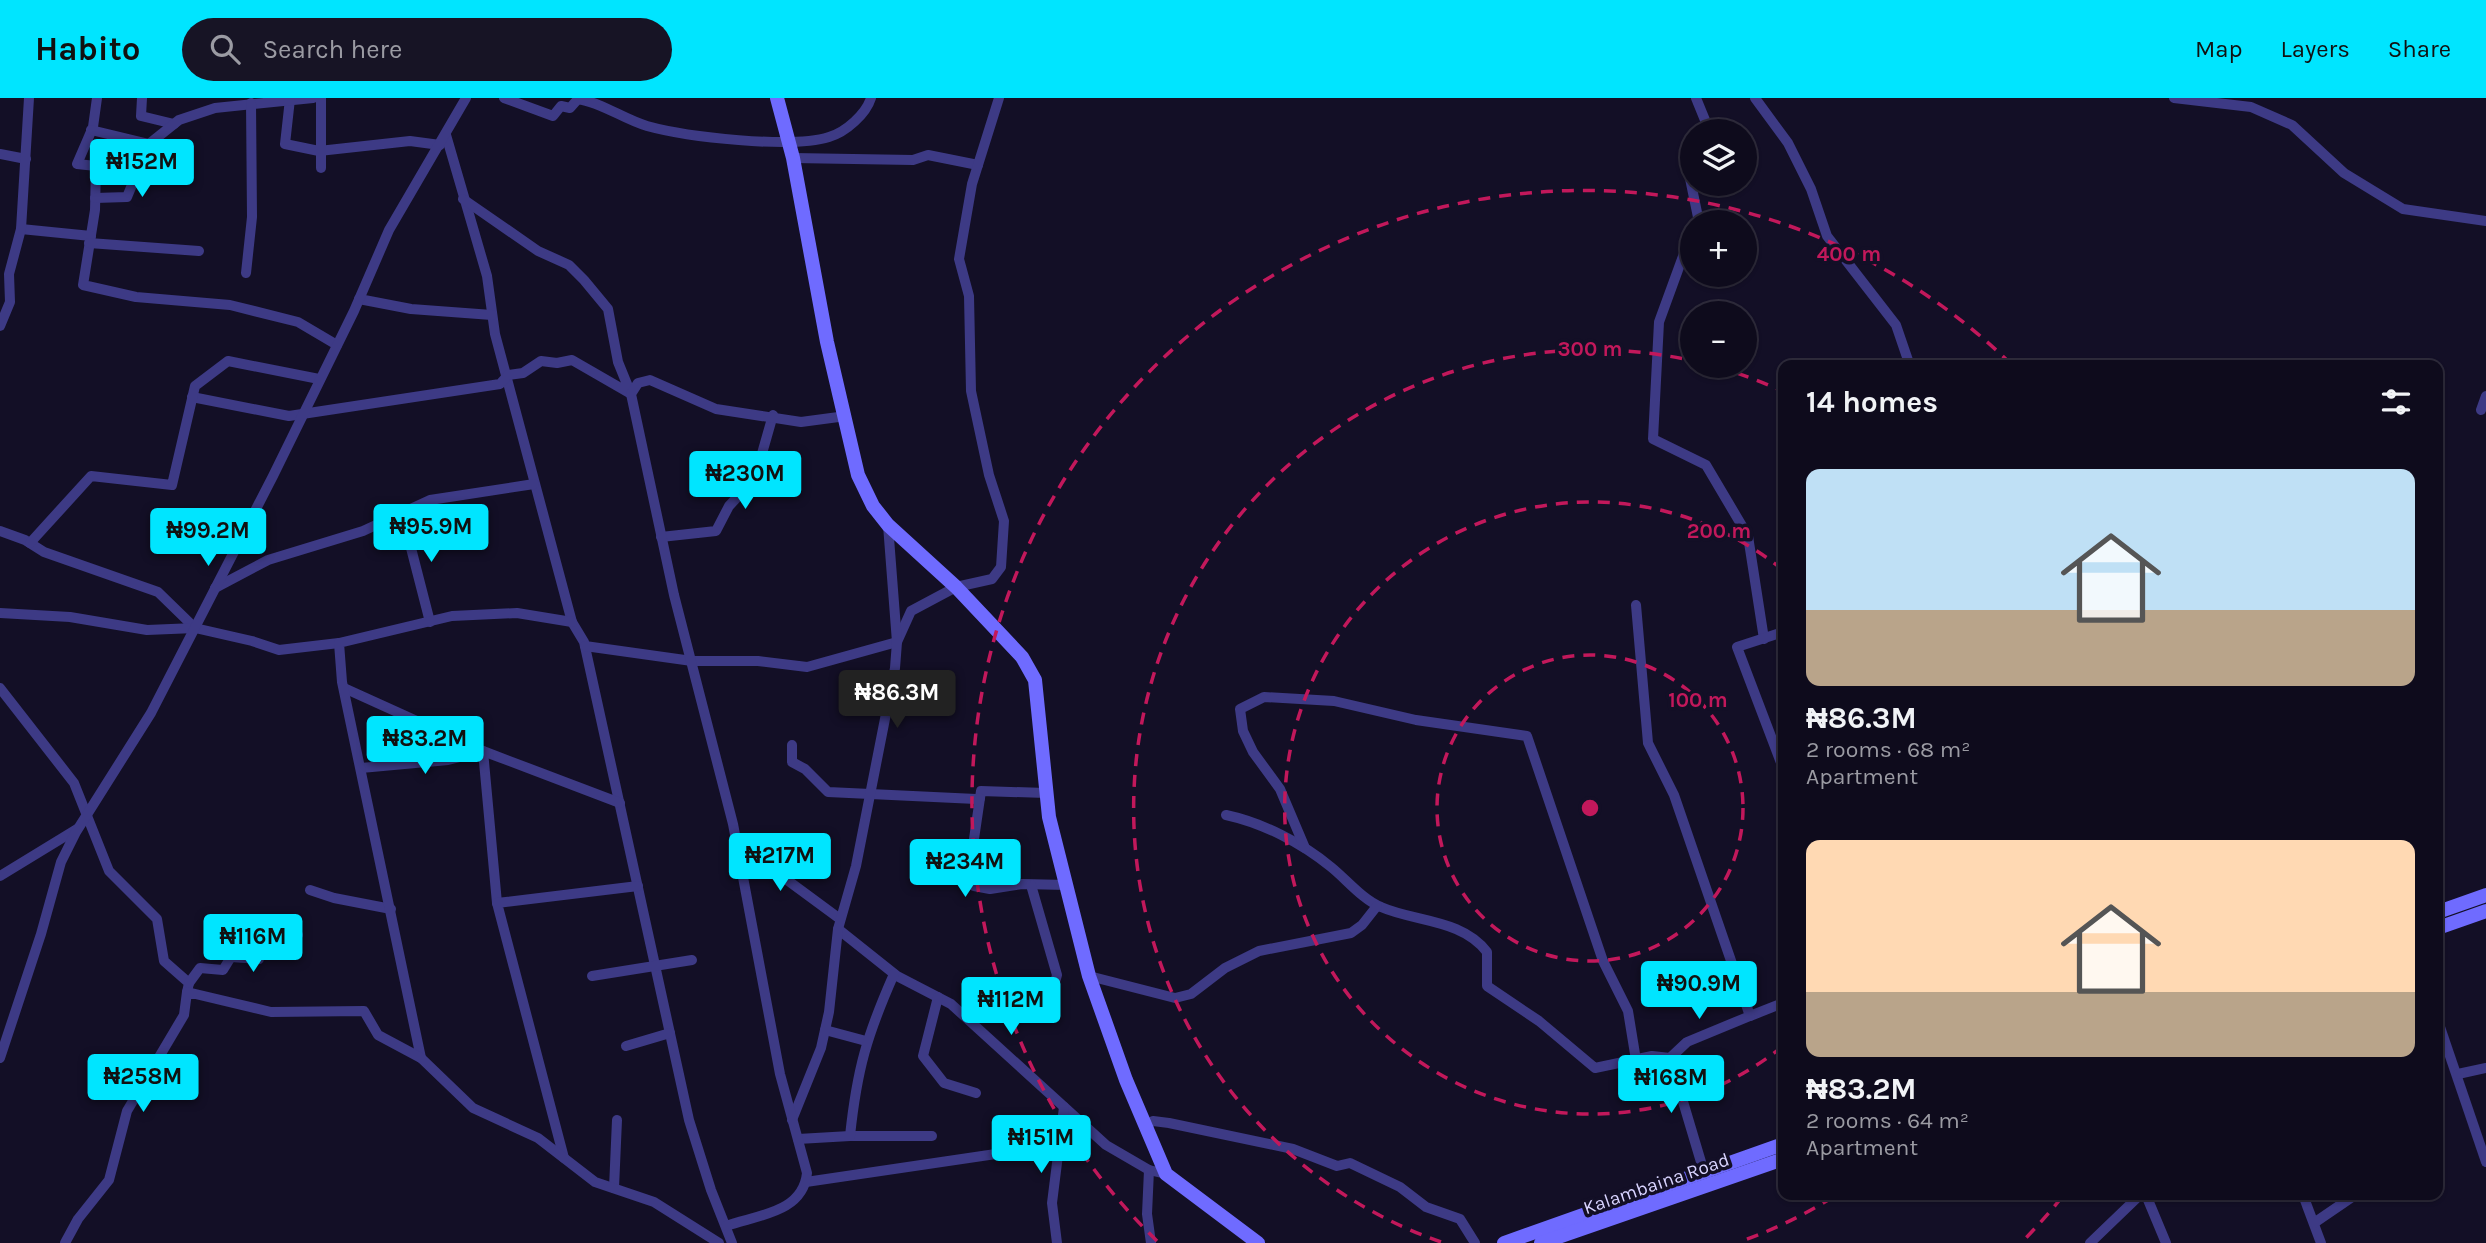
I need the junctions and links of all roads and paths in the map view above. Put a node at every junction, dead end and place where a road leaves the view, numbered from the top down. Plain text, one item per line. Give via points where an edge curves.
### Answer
1 (29, 98) edge
2 (97, 98) edge
3 (142, 98) edge
4 (313, 98) edge
5 (321, 98) edge
6 (466, 98) edge
7 (504, 98) edge
8 (777, 98) edge
9 (871, 98) edge
10 (999, 98) edge
11 (1696, 98) edge
12 (1755, 98) edge
13 (2174, 98) edge
14 (290, 99) edge
15 (225, 102) edge
16 (251, 103) junction
17 (1705, 119) edge
18 (174, 124) junction
19 (91, 130) junction
20 (446, 135) junction
21 (789, 141) junction
22 (149, 144) junction
23 (440, 145) junction
24 (321, 151) junction
25 (0, 154) edge
26 (793, 158) junction
27 (26, 159) junction
28 (978, 165) junction
29 (321, 168) dead end
30 (95, 198) junction
31 (463, 199) junction
32 (2486, 221) edge
33 (21, 229) junction
34 (90, 240) junction
35 (199, 251) dead end
36 (1680, 264) edge
37 (246, 272) dead end
38 (359, 299) junction
39 (492, 315) junction
40 (0, 326) edge
41 (337, 345) junction
42 (1908, 360) edge
43 (508, 375) junction
44 (318, 379) junction
45 (631, 394) junction
46 (2486, 396) edge
47 (192, 397) junction
48 (2481, 410) dead end
49 (302, 414) junction
50 (773, 415) junction
51 (846, 416) junction
52 (534, 484) junction
53 (402, 513) junction
54 (888, 525) junction
55 (0, 531) edge
56 (661, 537) junction
57 (30, 543) junction
58 (956, 587) junction
59 (214, 588) junction
60 (1636, 605) dead end
61 (0, 613) edge
62 (430, 622) junction
63 (572, 622) junction
64 (195, 628) junction
65 (1778, 634) edge
66 (1763, 639) junction
67 (897, 642) junction
68 (339, 643) junction
69 (585, 646) junction
70 (692, 661) junction
71 (0, 688) edge
72 (344, 688) junction
73 (792, 745) dead end
74 (483, 751) junction
75 (1778, 754) edge
76 (361, 768) junction
77 (1046, 793) junction
78 (870, 794) junction
79 (980, 798) junction
80 (620, 803) junction
81 (86, 813) junction
82 (1226, 815) dead end
83 (77, 829) junction
84 (737, 843) junction
85 (1305, 848) junction
86 (0, 876) edge
87 (1031, 885) junction
88 (1067, 885) junction
89 (638, 886) junction
90 (310, 890) dead end
91 (2486, 895) edge
92 (497, 903) junction
93 (1377, 906) junction
94 (391, 909) junction
95 (2443, 910) edge
96 (2486, 911) edge
97 (839, 924) junction
98 (2443, 926) edge
99 (298, 935) dead end
100 (692, 960) dead end
101 (656, 967) junction
102 (894, 974) junction
103 (592, 976) dead end
104 (1089, 976) junction
105 (188, 987) junction
106 (938, 997) junction
107 (1778, 1005) edge
108 (1749, 1016) junction
109 (1045, 1018) dead end
110 (825, 1030) junction
111 (670, 1033) junction
112 (2443, 1034) edge
113 (866, 1041) junction
114 (626, 1046) dead end
115 (0, 1058) edge
116 (421, 1058) junction
117 (1670, 1058) junction
118 (1636, 1060) junction
119 (2486, 1068) edge
120 (2458, 1074) junction
121 (976, 1093) dead end
122 (1064, 1107) junction
123 (2472, 1115) junction
124 (617, 1120) dead end
125 (792, 1121) junction
126 (2486, 1122) edge
127 (1145, 1126) junction
128 (850, 1136) junction
129 (932, 1136) dead end
130 (798, 1139) junction
131 (1778, 1146) edge
132 (1060, 1154) junction
133 (564, 1158) junction
134 (1778, 1161) edge
135 (2486, 1162) edge
136 (1149, 1170) junction
137 (1704, 1172) junction
138 (1166, 1174) junction
139 (806, 1182) junction
140 (614, 1188) junction
141 (2135, 1200) edge
142 (2148, 1200) edge
143 (2306, 1200) edge
144 (2348, 1200) edge
145 (2314, 1223) junction
146 (726, 1226) junction
147 (704, 1239) edge
148 (2096, 1241) edge
149 (65, 1243) edge
150 (719, 1243) edge
151 (732, 1243) edge
152 (1057, 1243) edge
153 (1151, 1243) edge
154 (1258, 1243) edge
155 (1475, 1243) edge
156 (1504, 1243) edge
157 (1541, 1243) edge
158 (2166, 1243) edge
159 (2321, 1243) edge

1 - 27 street
2 - 19 street
3 - 18 street via 141,116
4 - 14 street
5 - 24 street
6 - 20 street
7 - 21 street via 553,116 561,106 570,108 578,99 595,102 627,120 678,134
8 - 21 street
9 - 21 street via 867,110 830,137
10 - 28 street
11 - 17 street
12 - 42 street via 1794,155 1827,236 1896,325
13 - 32 street via 2251,107 2292,125 2344,173 2403,209
14 - 16 street
14 - 24 street via 285,144
15 - 16 street
15 - 18 street
16 - 37 street via 252,217
18 - 22 street
19 - 22 street
19 - 30 street via 76,164 96,166
20 - 23 street
20 - 31 street
21 - 26 street
22 - 30 street via 127,197
23 - 24 street via 410,141
23 - 38 street via 389,230
24 - 29 street
25 - 27 street
26 - 28 street via 914,160 929,155
26 - 51 street via 827,342
27 - 33 street
28 - 58 street via 958,259 969,296 971,391 1004,521 1004,547 1001,567 992,579
30 - 34 street
31 - 39 street via 486,276
31 - 45 street via 538,251 569,265 584,281 608,309 618,362
33 - 34 street
33 - 40 street via 9,274 10,302
34 - 35 street
34 - 41 street via 83,285 136,297 230,305 298,322
36 - 66 street via 1659,322 1653,439 1706,465 1748,536
38 - 39 street via 411,309
38 - 41 street
39 - 43 street
41 - 44 street
43 - 45 street via 523,373 541,361 572,360
43 - 49 street via 500,384
43 - 52 street
44 - 47 street via 228,361 195,386
44 - 49 street
45 - 50 street via 638,383 650,380 716,409
45 - 56 street
46 - 48 street
47 - 49 street via 289,416
47 - 57 street via 172,485 91,475
49 - 59 street
50 - 51 street via 801,422
50 - 56 street via 755,478 729,506 716,531
51 - 54 street via 859,475
52 - 53 street via 430,500
52 - 63 street
53 - 59 street via 363,531 268,560
53 - 62 street
54 - 58 street
54 - 67 street
55 - 57 street
56 - 70 street
57 - 64 street via 158,592
58 - 67 street via 911,611
58 - 77 street via 1022,657 1035,680
59 - 64 street
60 - 108 street via 1648,743 1674,795
61 - 64 street via 70,617 146,630
62 - 63 street via 452,616 517,613
62 - 68 street
63 - 69 street
64 - 68 street via 279,650
64 - 81 street via 151,713
65 - 66 street
66 - 75 street via 1737,647
67 - 70 street via 807,667
67 - 78 street
68 - 72 street
69 - 70 street
69 - 80 street
70 - 84 street
71 - 81 street via 74,783
72 - 74 street
72 - 76 street
73 - 78 street via 792,762 828,792
74 - 76 street via 448,760
74 - 80 street
74 - 92 street
76 - 94 street
77 - 79 street via 982,791
77 - 88 street
78 - 79 street
78 - 97 street
79 - 87 street via 970,866 974,886
80 - 89 street
81 - 83 street
81 - 105 street via 109,871 157,919 164,961
82 - 85 street via 1246,819
83 - 86 street
83 - 115 street via 61,862
84 - 97 street
84 - 125 street
85 - 93 street
85 - 118 street via 1280,789 1243,731 1240,709 1264,697 1334,701 1416,720 1527,736 1603,961 1628,1011
87 - 88 street
87 - 109 street via 1057,975
88 - 104 street
89 - 92 street
89 - 101 street
90 - 94 street
91 - 95 street
92 - 133 street
93 - 104 street via 1351,933 1259,951 1225,968 1191,994 1175,998
93 - 118 street via 1438,922 1476,941 1487,952 1487,986 1539,1021 1595,1068
94 - 116 street
96 - 98 street
97 - 102 street
97 - 110 street
99 - 105 street via 263,936 259,959 231,957 223,970 200,968
100 - 101 street
101 - 103 street
101 - 111 street
102 - 106 street
102 - 113 street
104 - 127 street
105 - 116 street via 271,1012 364,1011 378,1035
105 - 149 street via 184,1015 127,1111 109,1180
106 - 121 street via 923,1056 944,1083
106 - 122 street via 989,1036
107 - 108 street
108 - 117 street via 1687,1042
110 - 113 street
110 - 125 street
111 - 114 street
111 - 146 street via 689,1120
112 - 120 street
113 - 128 street via 856,1076
116 - 133 street via 473,1108 538,1138
117 - 118 street
117 - 137 street
119 - 120 street
120 - 123 street
122 - 132 street
122 - 136 street via 1106,1145
123 - 126 street
123 - 135 street
124 - 140 street
125 - 130 street
127 - 138 street
127 - 155 street via 1153,1121 1169,1123 1293,1149 1337,1166 1350,1163 1400,1186 1426,1207 1461,1219
128 - 129 street
128 - 130 street
130 - 139 street
131 - 137 street
132 - 139 street via 1016,1151
132 - 152 street via 1052,1203
133 - 140 street via 595,1182
134 - 157 street, Kalambaina Road
136 - 138 street
136 - 153 street
137 - 156 street
138 - 154 street
139 - 146 street via 791,1205
140 - 147 street via 654,1202
141 - 148 street
142 - 158 street
143 - 145 street
144 - 145 street
145 - 159 street
146 - 151 street
147 - 150 street

